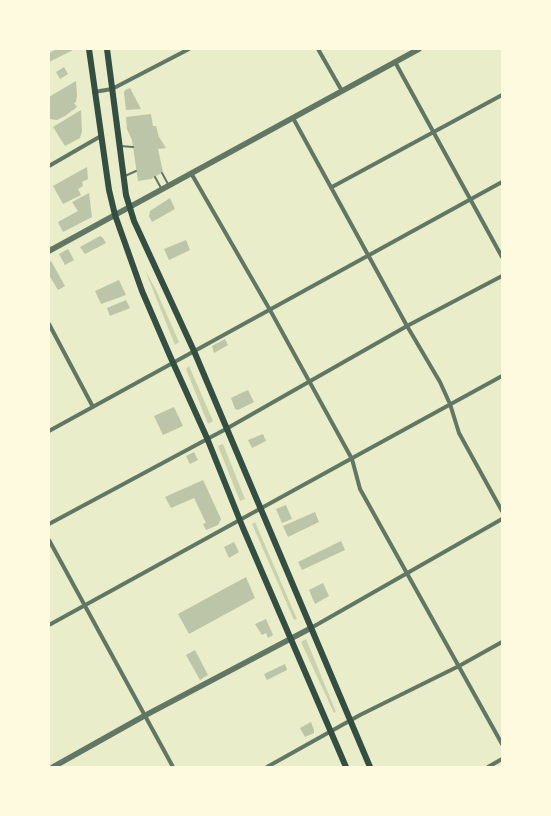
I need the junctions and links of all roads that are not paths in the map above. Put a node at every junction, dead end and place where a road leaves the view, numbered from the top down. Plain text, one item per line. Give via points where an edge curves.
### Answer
1 (89, 49) edge
2 (107, 49) edge
3 (189, 49) edge
4 (318, 49) edge
5 (420, 49) edge
6 (395, 62) junction
7 (112, 89) junction
8 (342, 91) junction
9 (94, 92) junction
10 (502, 95) edge
11 (293, 118) junction
12 (433, 132) junction
13 (101, 136) junction
14 (119, 146) junction
15 (133, 147) dead end
16 (49, 166) edge
17 (136, 171) dead end
18 (162, 173) dead end
19 (191, 173) junction
20 (124, 176) junction
21 (155, 177) dead end
22 (502, 182) edge
23 (168, 184) junction
24 (332, 187) junction
25 (161, 190) junction
26 (470, 200) junction
27 (129, 207) junction
28 (115, 215) junction
29 (49, 251) edge
30 (369, 256) junction
31 (502, 258) edge
32 (502, 276) edge
33 (270, 310) junction
34 (49, 324) edge
35 (407, 326) junction
36 (194, 351) junction
37 (173, 363) junction
38 (502, 376) edge
39 (309, 381) junction
40 (450, 404) junction
41 (93, 407) junction
42 (226, 429) junction
43 (49, 431) edge
44 (207, 438) junction
45 (352, 459) junction
46 (259, 507) junction
47 (502, 511) edge
48 (240, 519) junction
49 (502, 519) edge
50 (49, 524) edge
51 (49, 540) edge
52 (405, 573) junction
53 (85, 605) junction
54 (49, 625) edge
55 (311, 628) junction
56 (291, 638) junction
57 (502, 642) edge
58 (459, 666) junction
59 (144, 716) junction
60 (350, 721) junction
61 (331, 731) junction
62 (502, 744) edge
63 (502, 759) edge
64 (53, 767) edge
65 (173, 767) edge
66 (267, 767) edge
67 (346, 767) edge
68 (370, 767) edge
69 (488, 767) edge

1 - 9 main road
2 - 7 main road
3 - 7 street
4 - 8 street
5 - 6 street
6 - 8 street
6 - 12 street
7 - 9 street
7 - 14 main road
8 - 11 street
9 - 13 main road
10 - 12 street
11 - 19 street
11 - 24 street
12 - 24 street
12 - 26 street
13 - 16 street
13 - 28 main road
14 - 15 lane
14 - 20 main road
17 - 20 lane
18 - 23 lane
19 - 23 street
19 - 33 street
20 - 27 main road
21 - 25 lane
22 - 26 street
23 - 25 street
24 - 30 street
25 - 27 street
26 - 30 street
26 - 31 street
27 - 28 street
27 - 36 main road
28 - 29 street
28 - 37 main road via 142,291
30 - 33 street
30 - 35 street
32 - 35 street
33 - 36 street
33 - 39 street
34 - 41 street
35 - 39 street
35 - 40 street
36 - 37 street
36 - 42 main road
37 - 41 street
37 - 44 main road
38 - 40 street
39 - 42 street
39 - 45 street
40 - 45 street
40 - 47 street via 459,433
41 - 43 street
42 - 44 street
42 - 46 main road
44 - 48 main road
44 - 50 street
45 - 46 street
45 - 52 street via 360,489
46 - 48 street
46 - 55 main road
48 - 53 street
48 - 56 main road
49 - 52 street
51 - 53 street
52 - 55 street
52 - 58 street
53 - 54 street
53 - 59 street
55 - 56 street
55 - 60 main road
56 - 59 street
56 - 61 main road
57 - 58 street
58 - 60 street
58 - 62 street
59 - 64 street
59 - 65 street
60 - 61 street
60 - 68 main road
61 - 66 street
61 - 67 main road
63 - 69 street

